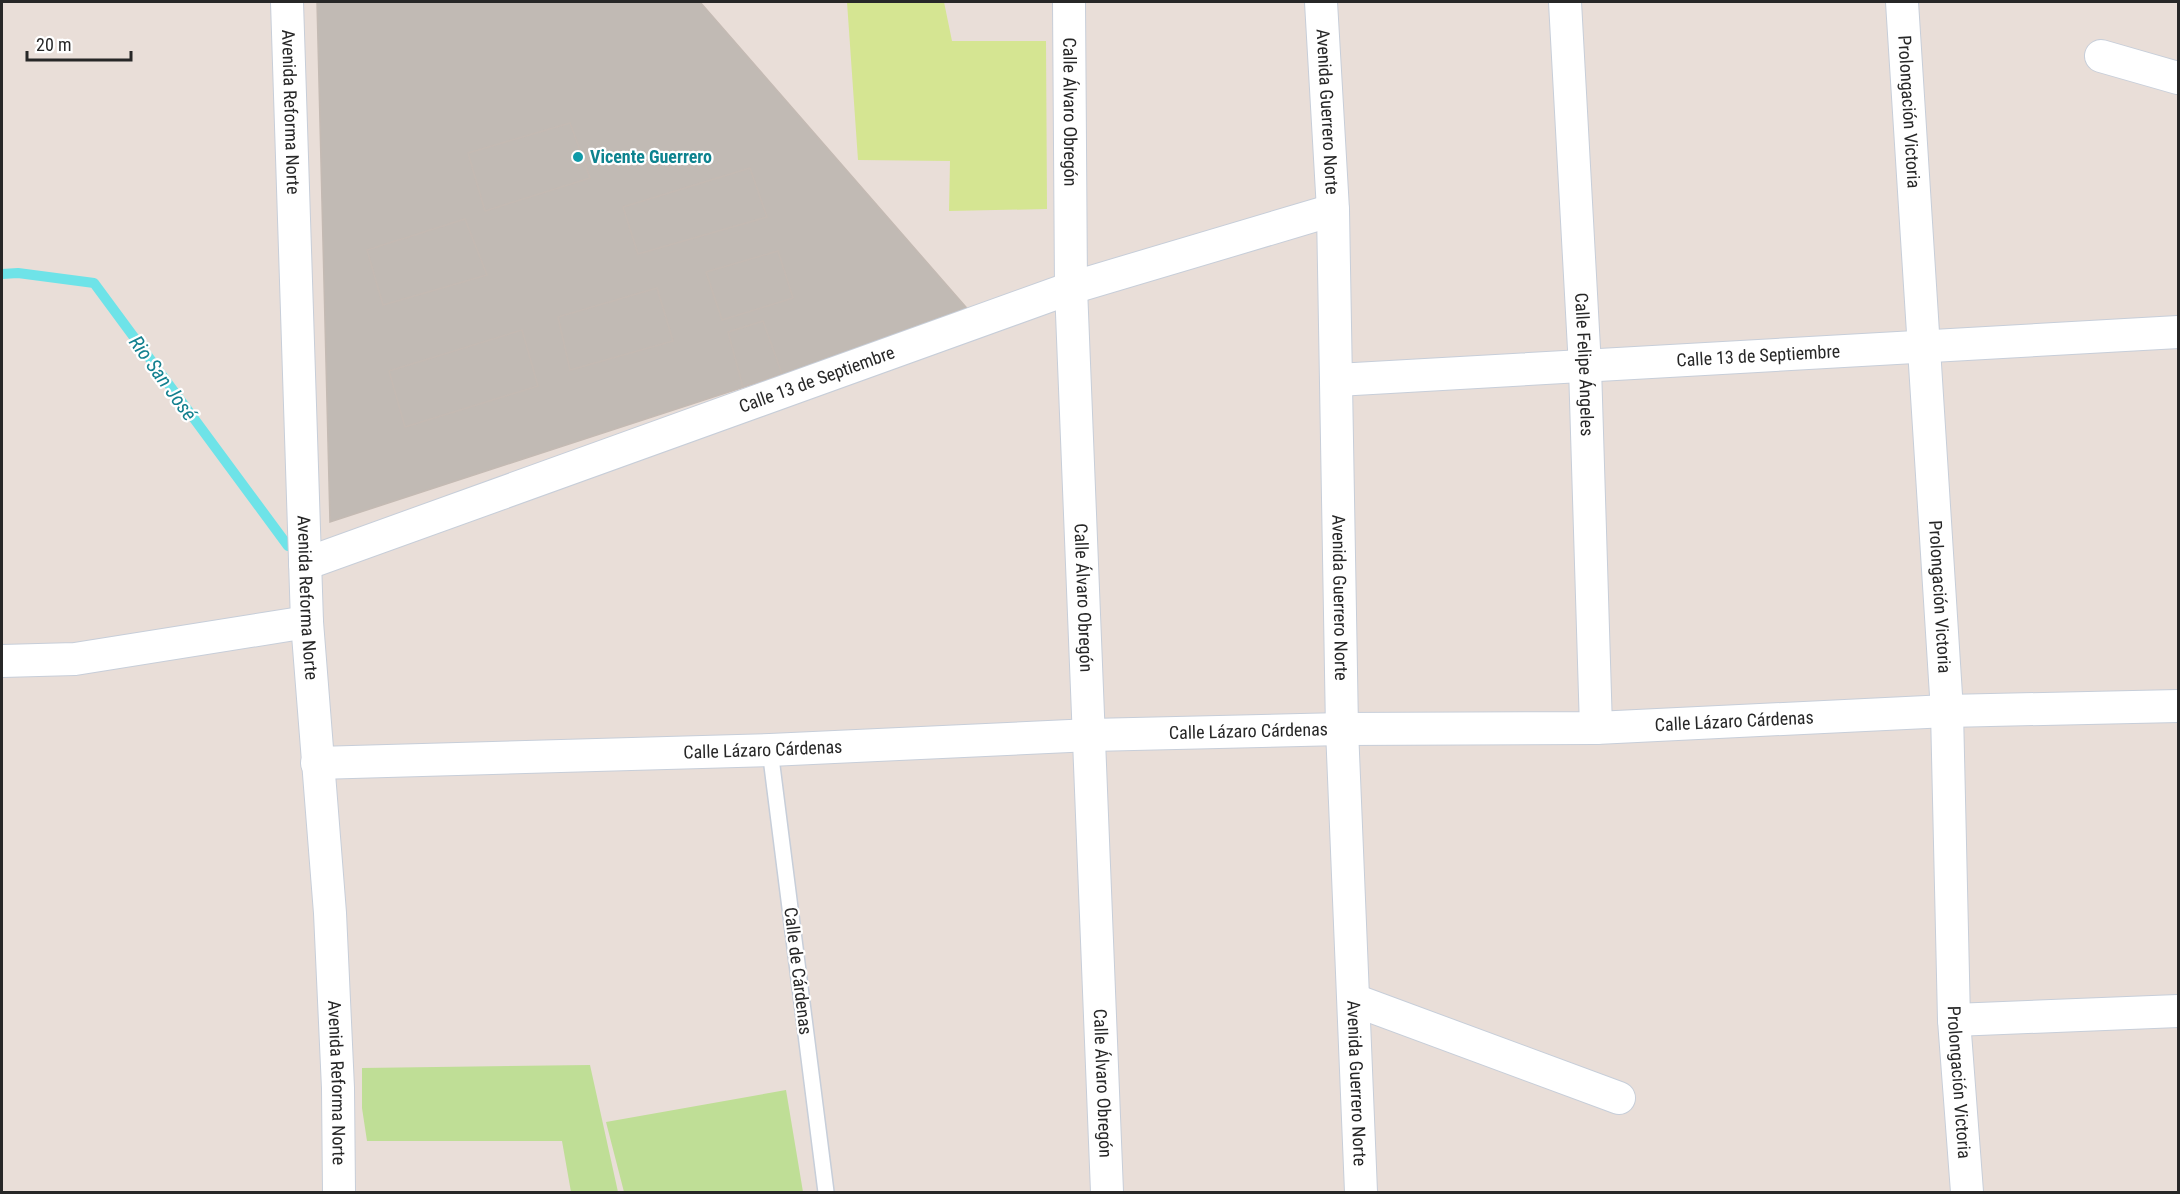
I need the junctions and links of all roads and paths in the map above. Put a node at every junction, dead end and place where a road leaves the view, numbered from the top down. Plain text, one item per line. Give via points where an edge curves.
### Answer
1 (288, 2) edge
2 (1069, 2) edge
3 (1321, 2) edge
4 (1565, 2) edge
5 (1902, 2) edge
6 (2101, 56) dead end
7 (2178, 78) edge
8 (1333, 210) junction
9 (1071, 288) junction
10 (2178, 332) edge
11 (1923, 346) junction
12 (1585, 367) junction
13 (1337, 380) junction
14 (305, 564) junction
15 (307, 622) junction
16 (2, 661) edge
17 (2178, 706) edge
18 (1947, 711) junction
19 (1596, 728) junction
20 (1342, 729) junction
21 (1091, 735) junction
22 (770, 750) junction
23 (317, 762) junction
24 (1354, 1000) junction
25 (2178, 1011) edge
26 (1954, 1020) junction
27 (1619, 1098) dead end
28 (339, 1192) edge
29 (826, 1192) edge
30 (1107, 1192) edge
31 (1361, 1192) edge
32 (1967, 1192) edge

1 - 14 street, Avenida Reforma Norte
2 - 9 street, Calle Álvaro Obregón
3 - 8 street, Avenida Guerrero Norte
4 - 12 street, Calle Felipe Ángeles
5 - 11 street, Prolongación Victoria
6 - 7 street
8 - 9 street, Calle 13 de Septiembre
8 - 13 street, Avenida Guerrero Norte
9 - 14 street, Calle 13 de Septiembre
9 - 21 street, Calle Álvaro Obregón
10 - 11 street, Calle 13 de Septiembre
11 - 12 street, Calle 13 de Septiembre
11 - 18 street, Prolongación Victoria
12 - 13 street, Calle 13 de Septiembre
12 - 19 street, Calle Felipe Ángeles
13 - 20 street, Avenida Guerrero Norte
14 - 15 street, Avenida Reforma Norte
15 - 16 street via 75,659
15 - 23 street, Avenida Reforma Norte
17 - 18 street, Calle Lázaro Cárdenas
18 - 19 street, Calle Lázaro Cárdenas
18 - 26 street, Prolongación Victoria
19 - 20 street, Calle Lázaro Cárdenas
20 - 21 street, Calle Lázaro Cárdenas
20 - 24 street, Avenida Guerrero Norte
21 - 22 street, Calle Lázaro Cárdenas
21 - 30 street, Calle Álvaro Obregón
22 - 23 street, Calle Lázaro Cárdenas
22 - 29 lane, Calle de Cárdenas
23 - 28 street, Avenida Reforma Norte via 332,948
24 - 27 street
24 - 31 street, Avenida Guerrero Norte
25 - 26 street
26 - 32 street, Prolongación Victoria

